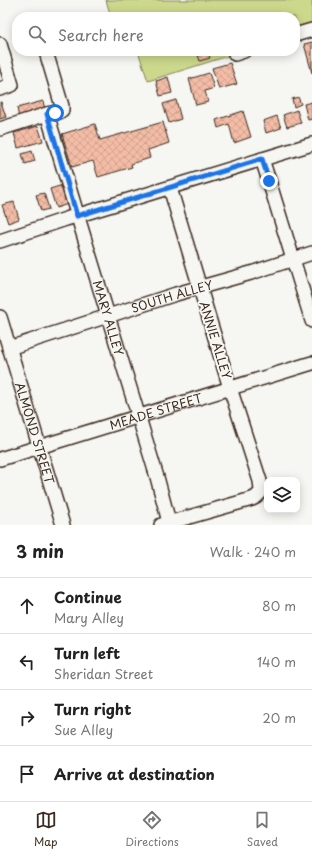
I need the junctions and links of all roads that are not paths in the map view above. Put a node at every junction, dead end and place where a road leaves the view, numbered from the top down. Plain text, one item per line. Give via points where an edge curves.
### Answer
1 (312, 30) edge
2 (300, 34) edge
3 (0, 44) edge
4 (47, 56) edge
5 (0, 88) edge
6 (47, 114) junction
7 (0, 129) edge
8 (312, 144) edge
9 (262, 159) junction
10 (170, 188) junction
11 (77, 216) junction
12 (0, 241) edge
13 (312, 253) edge
14 (293, 259) junction
15 (200, 287) junction
16 (108, 316) junction
17 (0, 318) edge
18 (312, 321) edge
19 (9, 348) junction
20 (312, 363) edge
21 (230, 388) junction
22 (139, 416) junction
23 (40, 447) junction
24 (0, 459) edge
25 (165, 524) edge
26 (63, 525) edge

1 - 2 street
3 - 5 street via 12,85
4 - 6 street via 62,110
6 - 7 street
6 - 11 street, MARY ALLEY
8 - 9 street
9 - 10 street
9 - 14 street
10 - 11 street
10 - 15 street, ANNIE ALLEY
11 - 12 street
11 - 16 street, MARY ALLEY
13 - 14 street, SOUTH ALLEY
14 - 15 street, SOUTH ALLEY
14 - 18 street
15 - 16 street, SOUTH ALLEY
15 - 21 street, ANNIE ALLEY
16 - 19 street, SOUTH ALLEY
16 - 22 street, MARY ALLEY
17 - 19 street, ALMOND STREET
19 - 23 street, ALMOND STREET
20 - 21 street, MEADE STREET
21 - 22 street, MEADE STREET
21 - 25 street, ANNIE ALLEY via 259,476 260,493 252,499
22 - 23 street, MEADE STREET
22 - 25 street, MARY ALLEY via 157,477
23 - 24 street, MEADE STREET
23 - 26 street, ALMOND STREET

